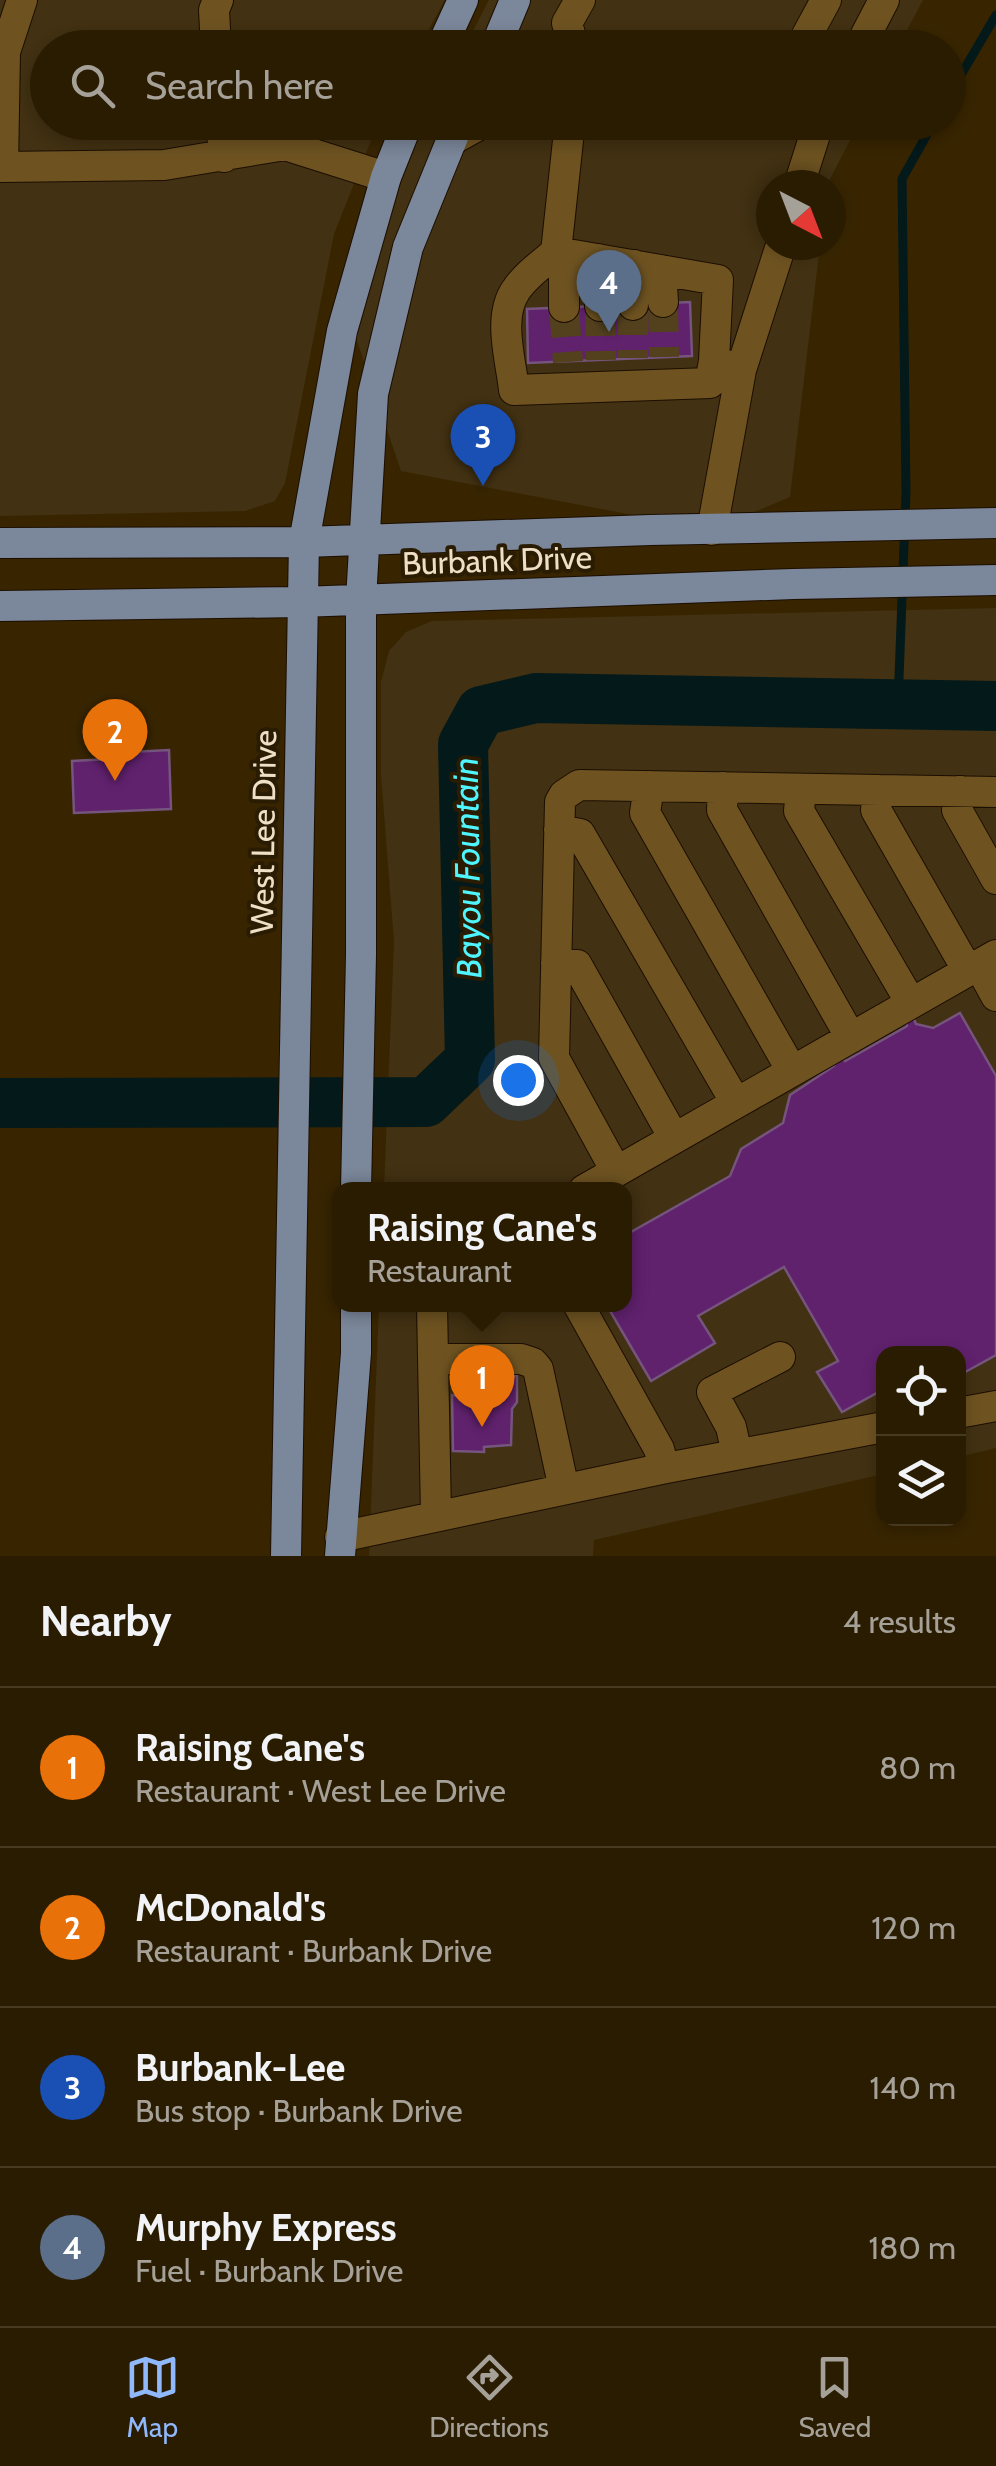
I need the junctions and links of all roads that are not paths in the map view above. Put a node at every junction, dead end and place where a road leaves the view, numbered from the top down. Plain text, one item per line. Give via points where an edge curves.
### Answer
1 (22, 0) edge
2 (218, 0) edge
3 (464, 0) edge
4 (515, 0) edge
5 (580, 0) edge
6 (826, 0) edge
7 (884, 0) edge
8 (215, 30) edge
9 (450, 30) edge
10 (506, 30) edge
11 (569, 30) edge
12 (810, 30) edge
13 (868, 30) edge
14 (3, 52) edge
15 (223, 140) edge
16 (401, 140) edge
17 (451, 140) edge
18 (569, 140) edge
19 (814, 140) edge
20 (224, 157) junction
21 (1, 167) edge
22 (805, 170) edge
23 (386, 176) junction
24 (560, 252) junction
25 (598, 259) junction
26 (774, 260) edge
27 (648, 268) junction
28 (648, 304) tunnel mouth
29 (600, 306) tunnel mouth
30 (564, 308) tunnel mouth
31 (728, 366) junction
32 (996, 523) edge
33 (712, 530) junction
34 (364, 540) junction
35 (304, 542) junction
36 (0, 543) edge
37 (996, 580) edge
38 (361, 600) junction
39 (301, 602) junction
40 (0, 606) edge
41 (649, 786) junction
42 (723, 787) junction
43 (802, 789) junction
44 (878, 790) junction
45 (960, 791) junction
46 (996, 792) edge
47 (560, 830) junction
48 (996, 879) edge
49 (556, 962) junction
50 (981, 963) edge
51 (996, 996) edge
52 (911, 1003) junction
53 (851, 1038) junction
54 (792, 1072) junction
55 (736, 1102) junction
56 (674, 1138) junction
57 (616, 1171) junction
58 (356, 1182) edge
59 (597, 1182) edge
60 (356, 1312) edge
61 (432, 1312) edge
62 (582, 1312) edge
63 (780, 1358) dead end
64 (434, 1360) junction
65 (996, 1406) edge
66 (966, 1412) edge
67 (876, 1428) edge
68 (737, 1454) junction
69 (664, 1468) junction
70 (564, 1489) junction
71 (436, 1516) junction
72 (340, 1546) edge
73 (286, 1556) edge

1 - 14 street
2 - 8 street
3 - 9 main road
4 - 10 main road
5 - 11 street
6 - 12 street
7 - 13 street
14 - 21 street
15 - 20 street
16 - 23 main road, West Lee Drive
17 - 34 main road via 408,247 373,394
18 - 24 street
19 - 22 street
20 - 21 street via 164,165
20 - 23 street via 286,145
23 - 35 main road, West Lee Drive via 342,331
24 - 25 street
24 - 30 street
24 - 31 street via 516,289 506,321 514,390 602,373 665,371 710,383
25 - 27 street
25 - 29 street
26 - 31 street
27 - 28 street
27 - 31 street via 718,280
31 - 33 street
32 - 33 main road, Burbank Drive
33 - 34 main road, Burbank Drive
34 - 35 main road, Burbank Drive
34 - 38 main road
35 - 36 main road, Burbank Drive
35 - 39 main road, West Lee Drive
37 - 38 main road, Burbank Drive
38 - 39 main road, Burbank Drive
38 - 58 main road
39 - 40 main road, Burbank Drive
39 - 73 main road, West Lee Drive
41 - 42 street
41 - 47 street via 579,784 560,802
41 - 54 street via 645,812
42 - 43 street
42 - 53 street via 722,810
43 - 44 street
43 - 52 street via 800,811
44 - 45 street
44 - 50 street via 876,810
45 - 46 street
45 - 48 street via 957,810
47 - 49 street
47 - 55 street via 580,834
49 - 56 street via 576,965
49 - 57 street via 554,1058
50 - 51 street
50 - 52 street
52 - 53 street
53 - 54 street
54 - 55 street
55 - 56 street
56 - 57 street
57 - 59 street
60 - 72 main road
61 - 64 street
62 - 69 street
63 - 68 street via 712,1392
64 - 70 street via 534,1362
64 - 71 street
65 - 66 street
67 - 68 street
68 - 69 street
69 - 70 street
70 - 71 street
71 - 72 street

